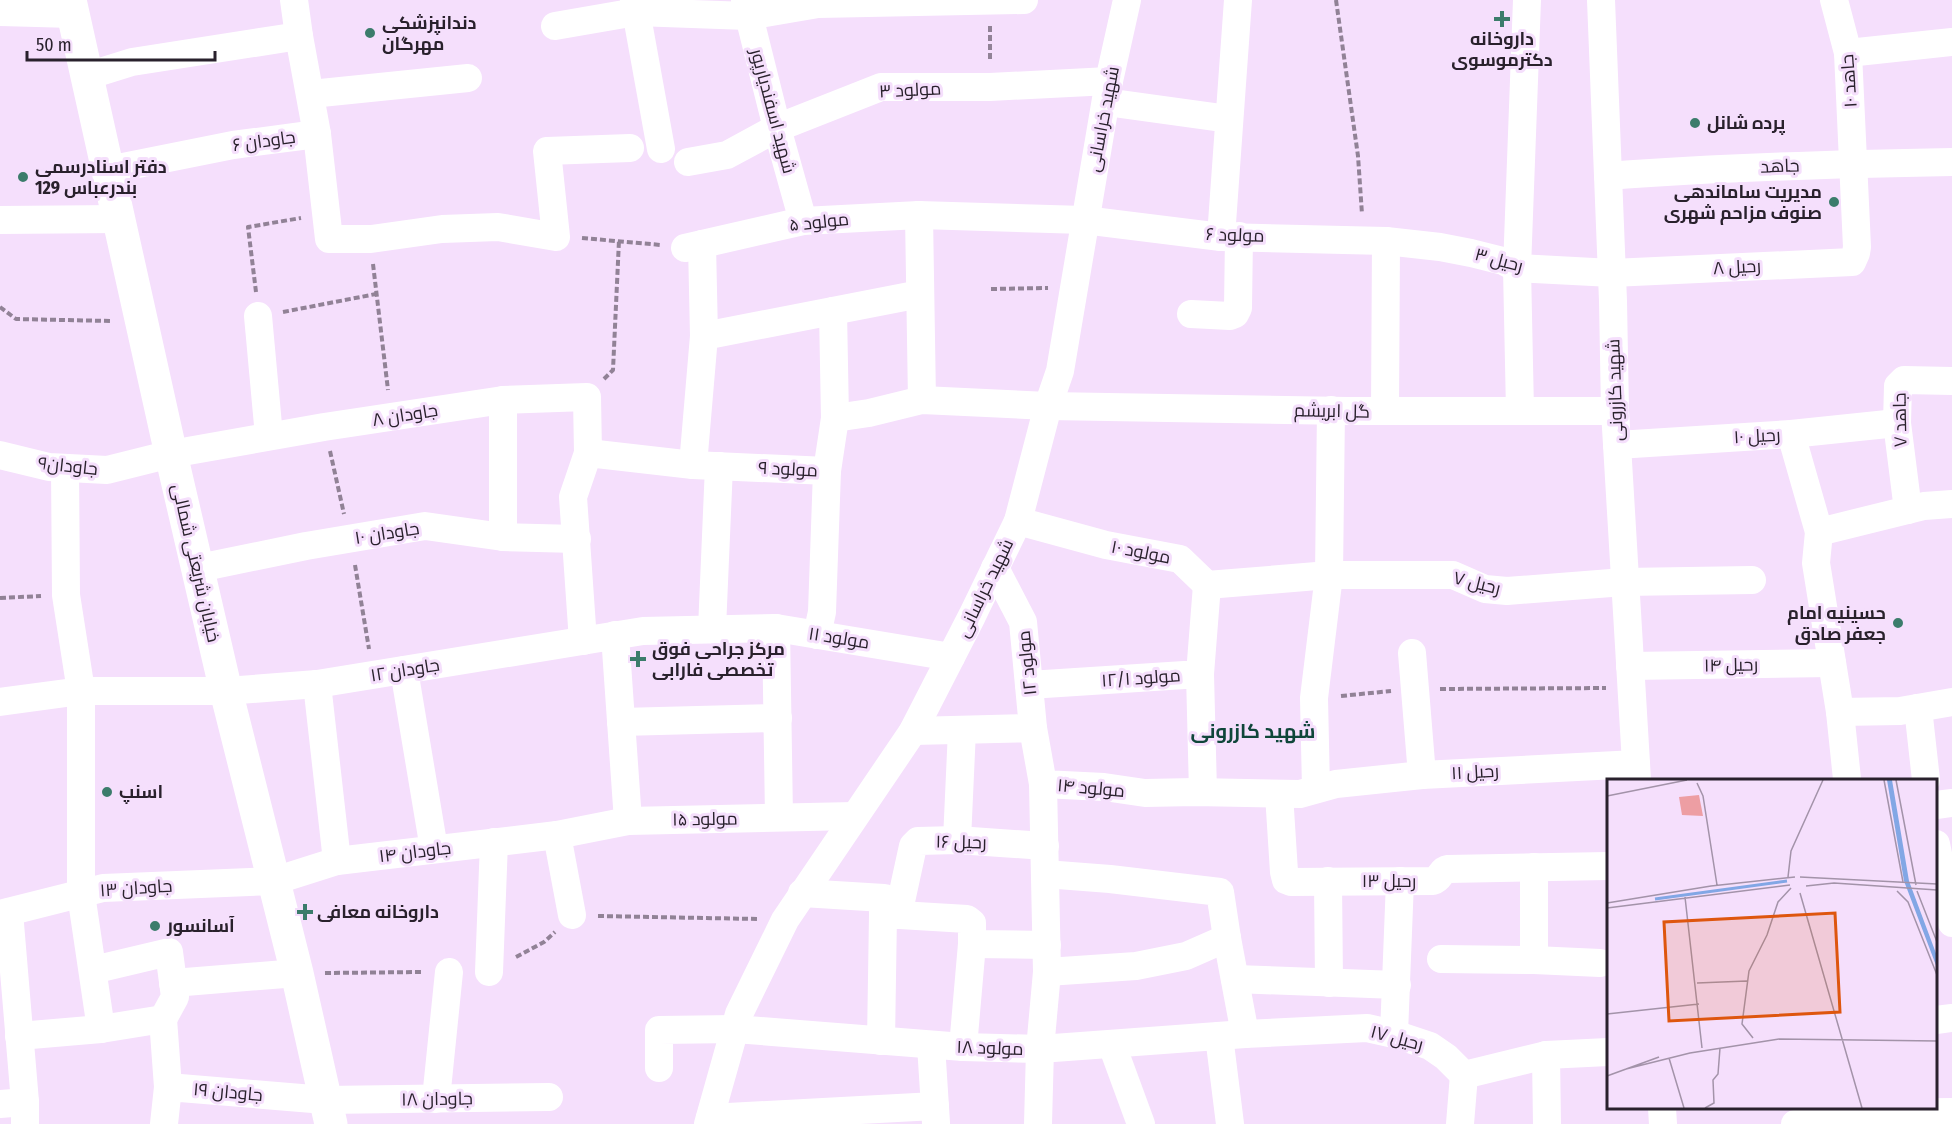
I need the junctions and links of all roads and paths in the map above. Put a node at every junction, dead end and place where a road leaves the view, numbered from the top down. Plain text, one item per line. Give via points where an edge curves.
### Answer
1 (294, 0) edge
2 (1024, 0) edge
3 (1127, 0) edge
4 (1238, 0) edge
5 (1336, 0) edge
6 (1527, 0) edge
7 (1601, 0) edge
8 (1834, 0) edge
9 (990, 2) junction
10 (635, 6) edge
11 (72, 7) edge
12 (746, 8) edge
13 (0, 12) edge
14 (555, 26) dead end
15 (299, 36) junction
16 (1952, 42) edge
17 (1848, 53) junction
18 (87, 76) junction
19 (468, 78) dead end
20 (990, 87) junction
21 (1108, 92) junction
22 (311, 94) junction
23 (1229, 119) junction
24 (777, 128) junction
25 (317, 134) junction
26 (630, 148) dead end
27 (661, 149) dead end
28 (688, 162) dead end
29 (1952, 162) edge
30 (1854, 164) junction
31 (108, 170) junction
32 (1608, 177) junction
33 (919, 215) junction
34 (0, 219) edge
35 (119, 219) junction
36 (1084, 220) junction
37 (803, 221) junction
38 (328, 226) junction
39 (1230, 236) junction
40 (556, 237) junction
41 (371, 239) junction
42 (619, 240) junction
43 (1376, 240) junction
44 (694, 246) junction
45 (1857, 254) joint
46 (1516, 268) junction
47 (1611, 273) junction
48 (1073, 288) junction
49 (991, 289) dead end
50 (376, 294) junction
51 (921, 294) junction
52 (0, 307) edge
53 (833, 311) junction
54 (1191, 314) dead end
55 (258, 316) junction
56 (141, 321) junction
57 (704, 336) junction
58 (1952, 381) edge
59 (587, 398) junction
60 (503, 400) junction
61 (922, 400) junction
62 (1048, 406) junction
63 (1330, 410) junction
64 (1385, 411) junction
65 (1520, 411) junction
66 (1615, 411) junction
67 (392, 417) junction
68 (835, 418) junction
69 (1897, 423) junction
70 (324, 427) junction
71 (1791, 434) junction
72 (269, 436) junction
73 (1617, 445) junction
74 (588, 453) junction
75 (171, 454) junction
76 (0, 455) edge
77 (706, 465) junction
78 (65, 468) junction
79 (827, 471) junction
80 (1952, 504) edge
81 (1908, 510) junction
82 (1018, 521) junction
83 (1819, 532) junction
84 (503, 537) junction
85 (577, 538) junction
86 (350, 539) junction
87 (199, 568) junction
88 (995, 568) junction
89 (1329, 575) junction
90 (1752, 580) dead end
91 (1624, 582) junction
92 (1207, 585) junction
93 (66, 595) junction
94 (0, 598) edge
95 (776, 628) junction
96 (712, 629) junction
97 (615, 635) junction
98 (817, 635) junction
99 (583, 641) junction
100 (1412, 653) dead end
101 (951, 657) junction
102 (1832, 663) junction
103 (404, 670) junction
104 (1200, 674) junction
105 (374, 675) junction
106 (1630, 677) junction
107 (317, 684) junction
108 (1029, 685) junction
109 (1415, 689) junction
110 (81, 691) junction
111 (226, 691) junction
112 (1314, 698) junction
113 (0, 702) edge
114 (1952, 702) edge
115 (1918, 708) junction
116 (1840, 712) junction
117 (778, 718) junction
118 (621, 722) junction
119 (1033, 728) junction
120 (962, 730) junction
121 (912, 731) junction
122 (1636, 772) edge
123 (1422, 775) junction
124 (1844, 779) edge
125 (1926, 779) edge
126 (1043, 784) junction
127 (1316, 789) junction
128 (1203, 792) junction
129 (1279, 794) junction
130 (1952, 803) edge
131 (1937, 805) edge
132 (854, 816) junction
133 (780, 817) junction
134 (628, 821) junction
135 (557, 835) junction
136 (957, 840) junction
137 (494, 842) junction
138 (1045, 846) junction
139 (434, 849) junction
140 (1937, 854) edge
141 (337, 861) junction
142 (1607, 866) edge
143 (1534, 867) junction
144 (1045, 874) junction
145 (274, 881) junction
146 (1328, 881) junction
147 (1400, 881) junction
148 (802, 893) junction
149 (81, 894) junction
150 (5, 913) edge
151 (572, 915) junction
152 (891, 915) junction
153 (785, 920) junction
154 (1952, 924) edge
155 (1227, 938) junction
156 (972, 944) junction
157 (1047, 959) junction
158 (1441, 959) dead end
159 (1534, 960) junction
160 (1600, 963) dead end
161 (93, 970) junction
162 (449, 972) joint
163 (489, 972) joint
164 (297, 973) junction
165 (1234, 980) junction
166 (173, 983) junction
167 (1329, 983) junction
168 (1397, 985) junction
169 (8, 1004) edge
170 (1952, 1018) edge
171 (163, 1019) junction
172 (1937, 1020) edge
173 (101, 1029) junction
174 (735, 1029) junction
175 (1394, 1034) junction
176 (1232, 1035) junction
177 (19, 1036) junction
178 (881, 1041) junction
179 (931, 1045) junction
180 (1112, 1045) junction
181 (963, 1047) junction
182 (1040, 1049) junction
183 (1607, 1052) edge
184 (1546, 1055) junction
185 (659, 1068) dead end
186 (1464, 1075) junction
187 (168, 1087) junction
188 (549, 1097) dead end
189 (436, 1099) junction
190 (1662, 1109) edge
191 (17, 1110) edge
192 (328, 1112) edge
193 (1952, 1112) edge
194 (936, 1115) edge
195 (709, 1121) edge
196 (164, 1124) edge
197 (1038, 1124) edge
198 (1140, 1124) edge
199 (1230, 1124) edge
200 (1460, 1124) edge
201 (1547, 1124) edge
202 (1663, 1124) edge
203 (1795, 1124) edge

1 - 15 street
2 - 9 street
3 - 21 street, شهید خراسانی
4 - 23 street
5 - 43 path via 1358,156
6 - 46 street
7 - 32 street, شهید کازرونی
8 - 17 street, جاهد ۱۰
9 - 12 street
9 - 20 path
10 - 12 street
10 - 14 street
10 - 27 street
11 - 13 street
11 - 18 main road, خیابان شریعتی شمالی
12 - 24 street, شهید اسفندیارپور
15 - 18 street via 132,62
15 - 22 street
16 - 17 street
17 - 30 street, جاهد ۱۰
18 - 31 main road, خیابان شریعتی شمالی
19 - 22 street
20 - 21 street, مولود ۳
20 - 24 street, مولود ۳ via 881,87
21 - 23 street, مولود ۳
21 - 36 street, شهید خراسانی
22 - 25 street
23 - 39 street
24 - 28 street, مولود ۳ via 727,155
24 - 37 street, شهید اسفندیارپور
25 - 31 street, جاودان ۶ via 233,145
25 - 38 street, جاودان ۶
26 - 40 street via 547,151
29 - 30 street, جاهد
30 - 32 street, جاهد via 1714,168
30 - 45 street, جاهد ۱۰
31 - 35 main road, خیابان شریعتی شمالی
32 - 47 street, شهید کازرونی
33 - 36 street, مولود ۵
33 - 37 street, مولود ۵
33 - 51 street
34 - 35 street
35 - 56 main road, خیابان شریعتی شمالی
36 - 39 street, مولود ۶
36 - 48 street, شهید خراسانی
37 - 44 street, مولود ۵
38 - 41 street
38 - 55 path via 248,227
39 - 43 street, مولود ۶
39 - 54 street via 1238,308 1230,316
40 - 41 street via 498,226
40 - 42 path
41 - 50 path
42 - 44 path
42 - 59 path via 613,370
43 - 46 street, رحیل ۳ via 1471,253
43 - 64 street
44 - 57 street
45 - 47 street, رحیل ۸ via 1852,262
46 - 47 street, رحیل ۳
46 - 65 street
47 - 66 street, شهید کازرونی
48 - 49 path
48 - 62 street, شهید خراسانی via 1059,371
50 - 55 path
50 - 67 path
51 - 53 street
51 - 61 street
52 - 56 path via 16,319
53 - 57 street
53 - 68 street, مولود ۹
55 - 72 street
56 - 75 main road, خیابان شریعتی شمالی
57 - 77 street
58 - 69 street, جاهد ۷ via 1904,380 1898,386
59 - 60 street, جاودان ۸
59 - 74 street
60 - 67 street, جاودان ۸
60 - 84 street
61 - 62 street
61 - 68 street
62 - 63 street, گل ابریشم
62 - 82 street, شهید خراسانی
63 - 64 street, گل ابریشم
63 - 89 street
64 - 65 street, گل ابریشم
65 - 66 street, گل ابریشم
66 - 73 street, شهید کازرونی
67 - 70 street, جاودان ۸
68 - 79 street, مولود ۹
69 - 71 street, رحیل ۱۰
69 - 81 street, جاهد ۷
70 - 72 street, جاودان ۸
70 - 86 path
71 - 73 street, رحیل ۱۰
71 - 83 street
72 - 75 street, جاودان ۸
73 - 91 street, شهید کازرونی
74 - 77 street, مولود ۹
74 - 85 street via 573,496
75 - 78 street, جاودان۹ via 107,470
75 - 87 main road, خیابان شریعتی شمالی
76 - 78 street, جاودان۹
77 - 79 street, مولود ۹
77 - 96 street
78 - 93 street
79 - 98 street via 822,612
80 - 81 street
81 - 83 street
82 - 88 street, شهید خراسانی
82 - 92 street, مولود ۱۰ via 1106,545 1180,559
83 - 102 street via 1816,562
84 - 85 street, جاودان ۱۰
84 - 86 street, جاودان ۱۰ via 425,526
85 - 99 street
86 - 87 street, جاودان ۱۰
86 - 105 path
87 - 111 main road, خیابان شریعتی شمالی
88 - 101 street, شهید خراسانی
88 - 108 street, مولود ۱۲ via 1023,622
89 - 91 street, رحیل ۷ via 1453,575 1496,591
89 - 92 street
89 - 112 street
90 - 91 street, رحیل ۷
91 - 106 street, شهید کازرونی
92 - 104 street, مولود ۱۲/۱
93 - 94 path
93 - 110 street
95 - 96 street, مولود ۱۱
95 - 98 street, مولود ۱۱
95 - 117 street
96 - 97 street, مولود ۱۱
97 - 99 street, مولود ۱۱
97 - 118 street
98 - 101 street, مولود ۱۱
99 - 103 street, جاودان ۱۲
100 - 109 street
101 - 121 street, شهید خراسانی
102 - 106 street, رحیل ۱۴
102 - 116 street
103 - 105 street, جاودان ۱۲
103 - 139 street
104 - 108 street, مولود ۱۲/۱
104 - 128 street
105 - 107 street, جاودان ۱۲
106 - 109 path
106 - 122 street, شهید کازرونی
107 - 111 street, جاودان ۱۲
107 - 141 street
108 - 119 street, مولود ۱۲
109 - 112 path
109 - 123 street
110 - 111 street
110 - 113 street
110 - 149 street
111 - 145 main road, خیابان شریعتی شمالی
112 - 127 street
114 - 115 street
115 - 116 street
115 - 125 street
116 - 124 street
117 - 118 street
117 - 133 street
118 - 134 street
119 - 120 street
119 - 126 street, مولود ۱۴
120 - 121 street
120 - 136 street
121 - 132 street, شهید خراسانی
122 - 123 street, رحیل ۱۱
123 - 127 street, رحیل ۱۱
126 - 128 street, مولود ۱۴ via 1145,793
126 - 138 street
127 - 129 street, مولود ۱۴
128 - 129 street, مولود ۱۴
129 - 146 street, رحیل ۱۳ via 1287,880
130 - 131 street
132 - 133 street, مولود ۱۵
132 - 148 street, شهید خراسانی
133 - 134 street, مولود ۱۵
134 - 135 street, مولود ۱۵
135 - 137 street, جاودان ۱۴
135 - 151 street
136 - 138 street, رحیل ۱۶
136 - 152 street, رحیل ۱۶ via 914,844
137 - 139 street, جاودان ۱۴
137 - 163 street
138 - 144 street
139 - 141 street, جاودان ۱۴
140 - 154 street
141 - 145 street, جاودان ۱۴
142 - 143 street, رحیل ۱۳
143 - 147 street, رحیل ۱۳ via 1448,869 1437,880
143 - 159 street
144 - 155 street via 1220,892
144 - 157 street
145 - 149 street, جاودان ۱۳ via 103,888
145 - 164 main road, خیابان شریعتی شمالی
146 - 147 street, رحیل ۱۳
146 - 167 street
147 - 168 street
148 - 152 street via 884,898
148 - 153 street, شهید خراسانی
149 - 150 street, جاودان ۱۳
149 - 161 street
150 - 169 street
151 - 153 path
151 - 163 path via 544,942
152 - 156 street via 970,921
152 - 178 street
153 - 174 street, شهید خراسانی
155 - 157 street via 1186,956 1136,966
155 - 165 street
156 - 157 street
156 - 181 street
157 - 182 street
158 - 159 street
159 - 160 street
161 - 166 street via 169,952
161 - 173 street
162 - 164 path
162 - 189 street
164 - 166 street
164 - 192 main road, خیابان شریعتی شمالی
165 - 167 street
165 - 176 street
166 - 171 street via 175,997
167 - 168 street
168 - 175 street
169 - 177 street
170 - 172 street
171 - 173 street
171 - 187 street
173 - 177 street
174 - 178 street, مولود ۱۸
174 - 185 street, مولود ۱۸ via 659,1029
174 - 195 street, شهید خراسانی
175 - 176 street, رحیل ۱۷ via 1367,1028
175 - 186 street, رحیل ۱۷ via 1430,1046
176 - 180 street, مولود ۱۸
176 - 199 street
177 - 191 street
178 - 179 street, مولود ۱۸
179 - 181 street, مولود ۱۸
179 - 194 street
180 - 182 street, مولود ۱۸
180 - 198 street
181 - 182 street, مولود ۱۸
182 - 197 street
183 - 184 street
184 - 186 street
184 - 201 street
186 - 200 street
187 - 192 street, جاودان ۱۹
187 - 196 street, جاودان ۱۹
188 - 189 street, جاودان ۱۸
189 - 192 street, جاودان ۱۸
190 - 202 street
193 - 203 street via 1856,1113
194 - 195 street

